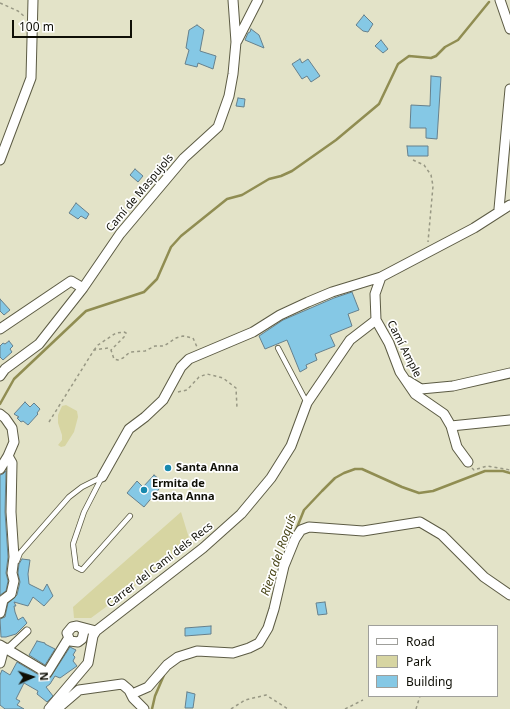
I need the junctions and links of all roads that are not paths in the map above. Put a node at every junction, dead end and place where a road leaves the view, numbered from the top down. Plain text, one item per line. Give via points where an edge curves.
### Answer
1 (33, 0) edge
2 (233, 0) edge
3 (258, 0) edge
4 (500, 0) edge
5 (510, 29) edge
6 (236, 42) junction
7 (510, 88) edge
8 (0, 160) edge
9 (510, 205) edge
10 (499, 209) dead end
11 (381, 277) junction
12 (83, 288) junction
13 (376, 320) junction
14 (0, 329) edge
15 (278, 348) dead end
16 (510, 373) edge
17 (0, 376) edge
18 (406, 380) junction
19 (307, 403) junction
20 (0, 414) edge
21 (510, 420) edge
22 (451, 426) junction
23 (8, 456) junction
24 (468, 462) road end
25 (0, 469) edge
26 (102, 477) junction
27 (130, 516) dead end
28 (13, 578) junction
29 (510, 595) edge
30 (0, 613) edge
31 (80, 627) junction
32 (27, 631) dead end
33 (96, 631) junction
34 (68, 639) junction
35 (78, 642) junction
36 (2, 646) edge
37 (90, 655) junction
38 (0, 663) edge
39 (132, 694) junction
40 (141, 706) edge
41 (49, 709) edge
42 (57, 709) edge

1 - 8 street via 31,78
2 - 6 street, Camí de Maspujols
3 - 6 street
4 - 5 street
6 - 12 street, Camí de Maspujols via 229,96 218,127 184,158 120,234
7 - 10 street
9 - 11 street via 474,228
11 - 13 street, Camí Ample via 375,294
11 - 26 street via 308,302 253,332 188,359 163,400 129,429
12 - 14 street via 71,281
12 - 17 street, Camí de Maspujols via 39,344
13 - 18 street, Camí Ample
13 - 19 street, Carrer del Camí dels Recs via 350,340
15 - 19 lane
16 - 18 street via 454,386 421,389
18 - 22 street, Camí Ample via 415,394 444,414
19 - 33 street, Carrer del Camí dels Recs via 291,446 272,478 241,514 203,548
20 - 23 street via 12,428 14,442
21 - 22 street
22 - 24 street, Camí Ample via 457,447
23 - 25 street
23 - 28 street via 12,463
26 - 27 lane via 84,512 73,544 76,567 82,570
26 - 28 lane via 68,497 52,515 20,553
28 - 30 street via 11,594 3,600
29 - 39 street via 484,577 442,535 420,522 363,531 309,527 301,530 295,539 284,566 268,628 259,643 233,653 196,651 178,657 148,687
31 - 33 street
31 - 34 street via 70,628 67,633
31 - 35 street via 84,634
32 - 36 street via 10,647
33 - 37 street
34 - 35 street
34 - 36 street via 47,673
35 - 37 street
36 - 38 street
37 - 41 street via 88,663
39 - 40 street
39 - 42 street via 122,684 79,690

